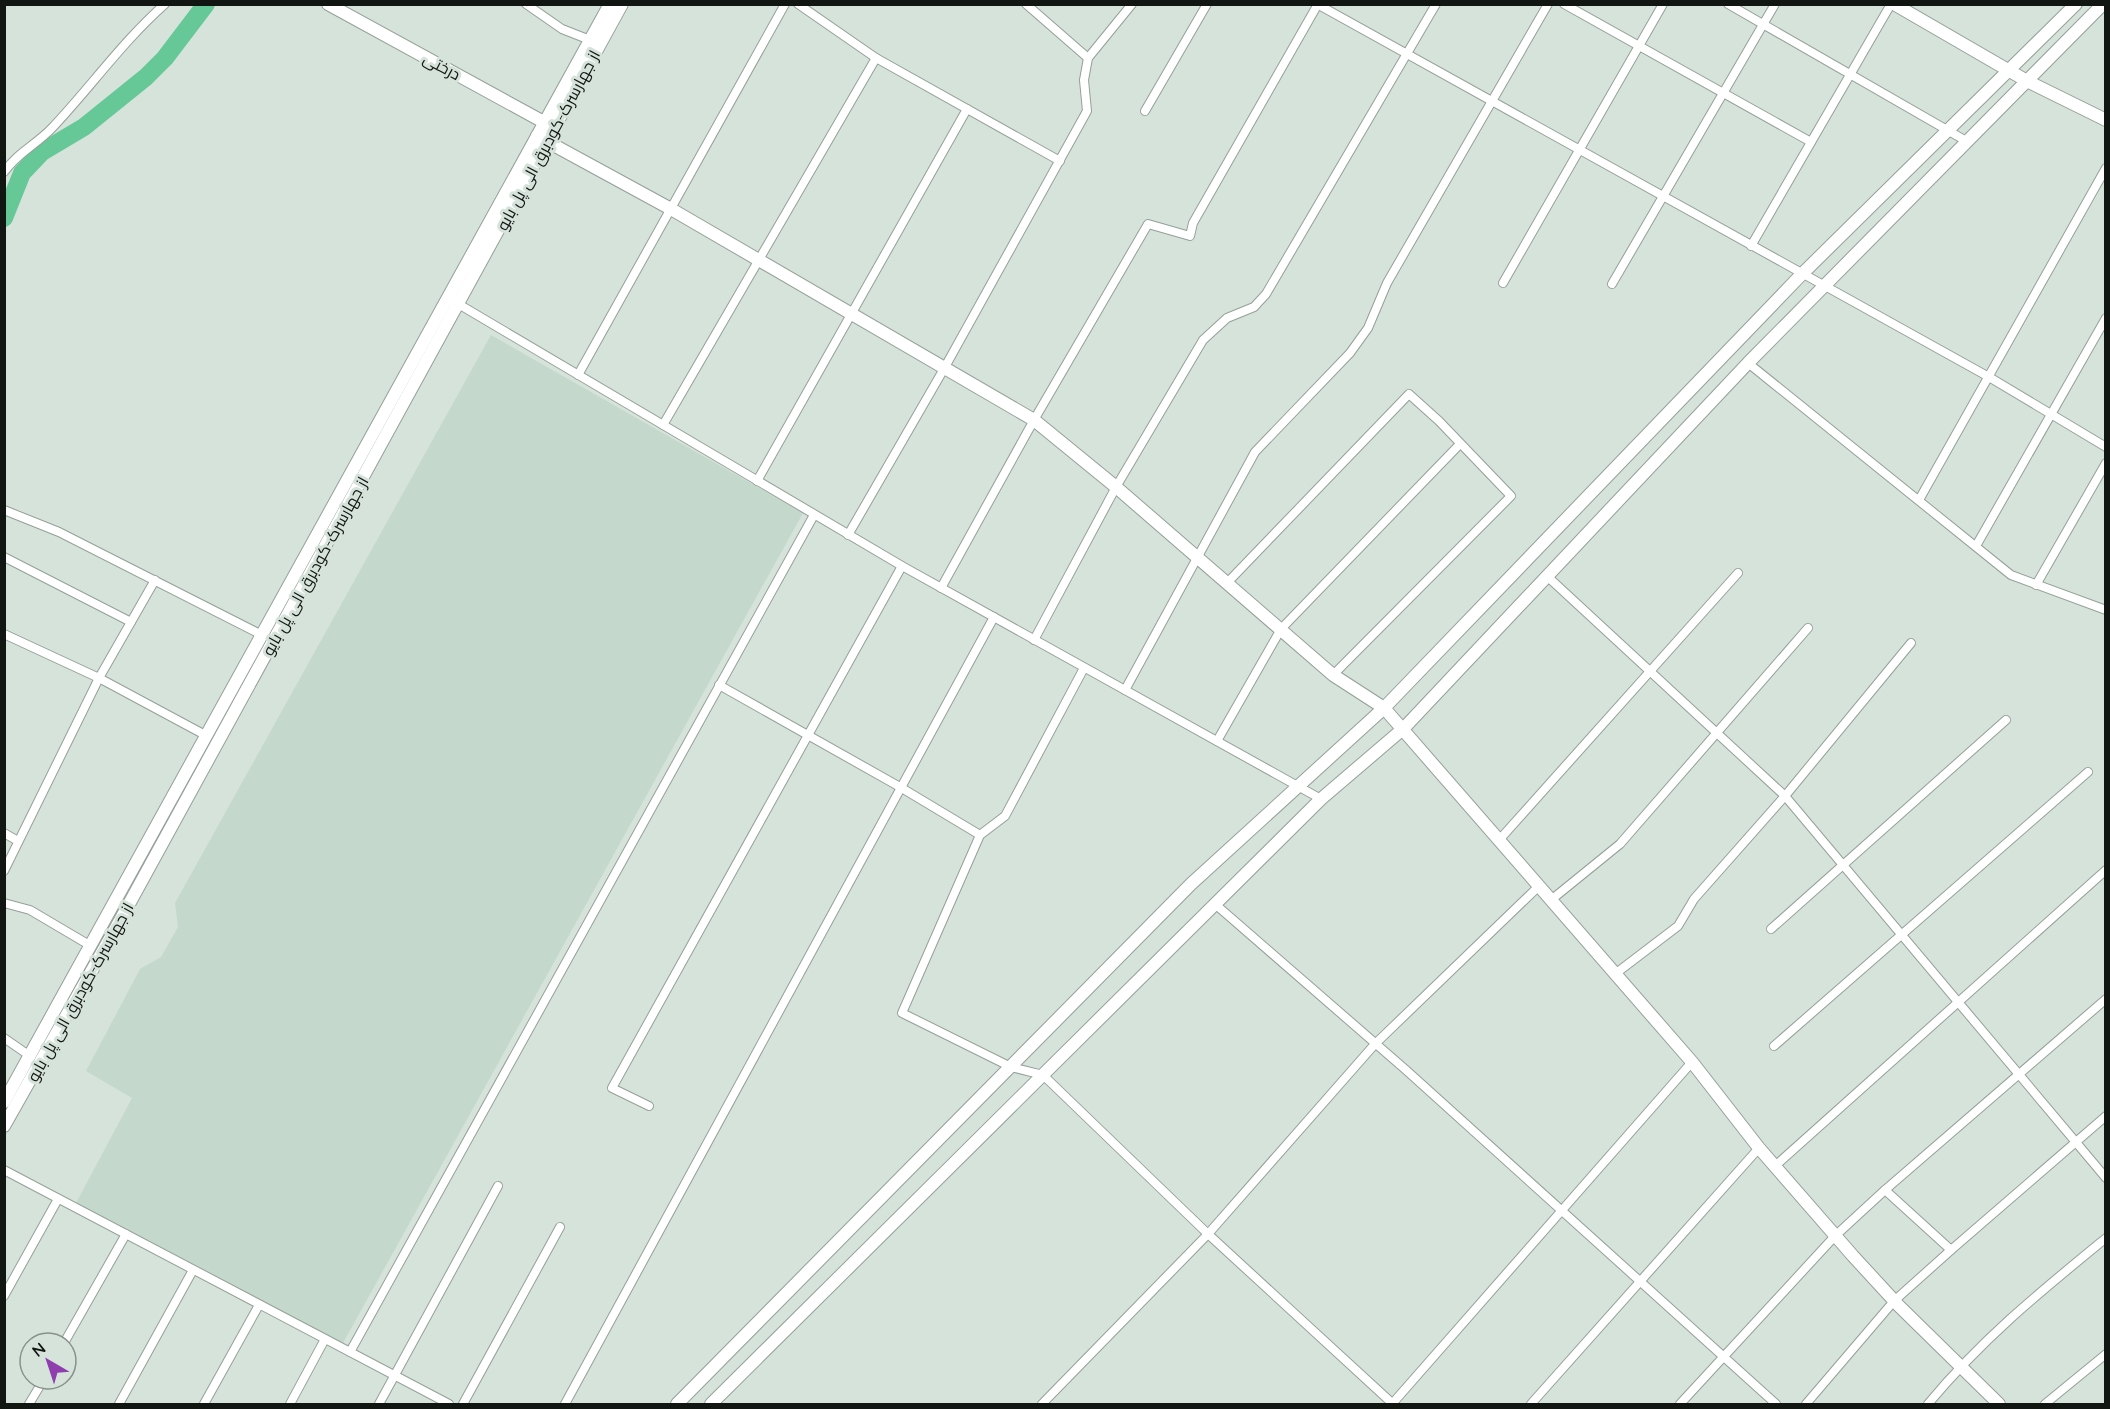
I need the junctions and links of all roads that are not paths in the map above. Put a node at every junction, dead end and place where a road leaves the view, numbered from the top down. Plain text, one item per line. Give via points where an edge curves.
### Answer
1 (165, 4) edge
2 (526, 4) edge
3 (610, 4) edge
4 (622, 4) edge
5 (785, 4) edge
6 (798, 4) edge
7 (1026, 4) edge
8 (1132, 4) edge
9 (1207, 4) edge
10 (1436, 4) edge
11 (1548, 4) edge
12 (1564, 4) edge
13 (1663, 4) edge
14 (1728, 4) edge
15 (1775, 4) edge
16 (1892, 4) edge
17 (2076, 4) edge
18 (2103, 4) edge
19 (332, 5) edge
20 (1318, 5) edge
21 (1763, 24) junction
22 (590, 40) junction
23 (1639, 46) junction
24 (1408, 54) junction
25 (876, 58) junction
26 (1088, 58) junction
27 (2009, 71) junction
28 (1850, 74) junction
29 (2027, 81) junction
30 (1723, 93) junction
31 (1492, 102) junction
32 (968, 109) junction
33 (1145, 111) dead end
34 (2106, 120) edge
35 (550, 125) junction
36 (1948, 130) junction
37 (542, 139) junction
38 (1811, 142) junction
39 (1968, 142) junction
40 (1579, 151) junction
41 (1060, 161) junction
42 (2106, 168) edge
43 (4, 172) edge
44 (1663, 197) junction
45 (670, 209) junction
46 (1751, 246) junction
47 (758, 261) junction
48 (1802, 274) junction
49 (1503, 283) dead end
50 (1612, 284) dead end
51 (1823, 287) junction
52 (454, 301) junction
53 (851, 313) junction
54 (2106, 318) edge
55 (1748, 363) junction
56 (945, 367) junction
57 (578, 375) junction
58 (1989, 377) junction
59 (2050, 414) junction
60 (1034, 420) junction
61 (663, 425) junction
62 (1460, 444) junction
63 (2106, 447) edge
64 (2106, 463) edge
65 (757, 481) junction
66 (1116, 487) junction
67 (1919, 500) junction
68 (4, 510) edge
69 (814, 514) junction
70 (848, 535) junction
71 (1976, 546) junction
72 (4, 557) edge
73 (1198, 559) junction
74 (902, 567) junction
75 (1738, 573) dead end
76 (1548, 577) junction
77 (155, 580) junction
78 (1226, 584) junction
79 (2036, 585) junction
80 (941, 588) junction
81 (2106, 610) edge
82 (994, 617) junction
83 (131, 622) junction
84 (1808, 628) dead end
85 (1281, 629) junction
86 (4, 634) edge
87 (262, 635) junction
88 (1034, 639) junction
89 (1911, 643) dead end
90 (1084, 668) junction
91 (1650, 672) junction
92 (1333, 675) junction
93 (99, 678) junction
94 (720, 685) junction
95 (1125, 690) junction
96 (1384, 708) junction
97 (2006, 720) dead end
98 (1404, 728) junction
99 (1717, 734) junction
100 (207, 736) junction
101 (808, 737) junction
102 (1217, 741) junction
103 (2088, 772) dead end
104 (900, 787) junction
105 (1299, 787) junction
106 (1785, 796) junction
107 (1321, 799) junction
108 (4, 833) edge
109 (980, 835) junction
110 (1500, 839) junction
111 (18, 841) junction
112 (1844, 865) junction
113 (2106, 870) edge
114 (4, 871) edge
115 (1538, 887) junction
116 (1551, 900) junction
117 (4, 903) edge
118 (1215, 904) junction
119 (1771, 929) dead end
120 (1903, 934) junction
121 (91, 946) junction
122 (1615, 974) junction
123 (2106, 999) edge
124 (1958, 1003) junction
125 (4, 1038) edge
126 (1375, 1044) junction
127 (1774, 1046) dead end
128 (30, 1056) junction
129 (1692, 1062) junction
130 (1011, 1067) junction
131 (1043, 1076) junction
132 (2019, 1076) junction
133 (4, 1102) edge
134 (649, 1106) dead end
135 (2106, 1116) edge
136 (4, 1126) edge
137 (2075, 1143) junction
138 (1759, 1148) junction
139 (1775, 1166) junction
140 (4, 1170) edge
141 (2106, 1178) edge
142 (498, 1186) dead end
143 (1885, 1190) junction
144 (58, 1199) junction
145 (1561, 1211) junction
146 (560, 1227) dead end
147 (126, 1234) junction
148 (1208, 1234) junction
149 (1835, 1236) junction
150 (2106, 1238) edge
151 (1951, 1250) junction
152 (193, 1270) junction
153 (1640, 1282) junction
154 (4, 1296) edge
155 (1894, 1301) junction
156 (260, 1305) junction
157 (71, 1331) edge
158 (325, 1339) junction
159 (350, 1352) junction
160 (2106, 1354) edge
161 (1724, 1358) junction
162 (1960, 1366) junction
163 (395, 1376) junction
164 (37, 1391) edge
165 (29, 1404) edge
166 (119, 1404) edge
167 (204, 1404) edge
168 (290, 1404) edge
169 (379, 1404) edge
170 (449, 1404) edge
171 (463, 1404) edge
172 (565, 1404) edge
173 (677, 1404) edge
174 (711, 1404) edge
175 (1042, 1404) edge
176 (1392, 1404) edge
177 (1531, 1404) edge
178 (1680, 1404) edge
179 (1776, 1404) edge
180 (1806, 1404) edge
181 (1928, 1404) edge
182 (1999, 1404) edge
183 (2045, 1404) edge

1 - 43 street via 82,91 51,130 23,150
2 - 22 street via 562,30
3 - 22 main road, از جهارسرک-کودبرق الی پل بایو
4 - 35 main road, از جهارسرک-کودبرق الی پل بایو
5 - 45 street
6 - 25 street
7 - 26 street
8 - 26 street
9 - 33 street
10 - 24 street
11 - 31 street
12 - 23 street
13 - 23 street
14 - 21 street
15 - 21 street
16 - 27 main road
16 - 28 street
17 - 27 main road
18 - 29 main road
19 - 35 main road, درختی
20 - 24 street
20 - 60 street via 1193,224 1190,236 1148,225
21 - 28 street
21 - 30 street
22 - 35 main road, از جهارسرک-کودبرق الی پل بایو
23 - 30 street
23 - 40 street
24 - 31 street
24 - 66 street via 1266,294 1254,307 1227,318 1203,340
25 - 32 street
25 - 47 street
26 - 41 street via 1084,80 1087,111
27 - 29 main road
27 - 36 main road
28 - 36 street
28 - 38 street
29 - 34 main road
29 - 39 main road
30 - 38 street
30 - 44 street
31 - 40 street
31 - 73 street via 1387,283 1368,328 1350,353 1255,452
32 - 41 street
32 - 53 street
35 - 37 main road, از جهارسرک-کودبرق الی پل بایو
36 - 39 street
36 - 48 main road
37 - 45 main road
37 - 52 main road, از جهارسرک-کودبرق الی پل بایو
38 - 46 street
39 - 51 main road
40 - 44 street
40 - 49 street
41 - 56 street
42 - 58 street
44 - 46 street
44 - 50 street
45 - 47 main road
45 - 57 street
46 - 48 street
47 - 53 main road
47 - 61 street
48 - 51 street
48 - 96 main road
51 - 55 main road
51 - 58 street
52 - 57 street
52 - 87 main road, از جهارسرک-کودبرق الی پل بایو
52 - 136 main road, از جهارسرک-کودبرق الی پل بایو via 117,926
53 - 56 main road
53 - 65 street
54 - 59 street
55 - 67 street
55 - 76 main road
56 - 60 main road
56 - 70 street
57 - 61 street
58 - 59 street
58 - 67 street
59 - 63 street
59 - 71 street
60 - 66 main road
60 - 80 street
61 - 65 street
62 - 78 street via 1409,394
62 - 85 street
62 - 92 street via 1511,496
64 - 79 street
65 - 69 street
66 - 73 main road
66 - 88 street
67 - 71 street
68 - 77 street via 59,532
69 - 70 street
69 - 94 street
70 - 74 street
71 - 79 street via 2011,575
72 - 83 street
73 - 78 main road
73 - 95 street
74 - 80 street
74 - 101 street
75 - 91 street
76 - 91 street
76 - 98 main road
77 - 83 street
77 - 87 street
78 - 85 main road
79 - 81 street
80 - 82 street
82 - 88 street
82 - 104 street
83 - 93 street
84 - 99 street
85 - 92 main road
85 - 102 street
86 - 93 street
87 - 100 main road, از جهارسرک-کودبرق الی پل بایو
88 - 90 street
89 - 106 street
90 - 95 street
90 - 109 street via 1005,816
91 - 99 street
91 - 110 street
92 - 96 main road
93 - 100 street
93 - 111 street
94 - 101 street
94 - 159 street
95 - 102 street
96 - 98 main road
96 - 105 main road
97 - 112 street
98 - 107 main road
98 - 110 main road
99 - 106 street
99 - 116 street via 1620,844
100 - 121 main road, از جهارسرک-کودبرق الی پل بایو
101 - 104 street
101 - 134 street via 612,1088
102 - 105 street
103 - 120 street
104 - 109 street
104 - 172 street
105 - 107 street
105 - 130 main road via 1191,884
106 - 112 street
106 - 122 street via 1694,899 1678,926
107 - 118 main road
108 - 111 street
109 - 130 street via 902,1013
110 - 115 main road
111 - 114 street
112 - 119 street
112 - 120 street
113 - 124 street
115 - 116 main road
115 - 126 street
116 - 122 main road
117 - 121 street via 30,910
118 - 126 street
118 - 131 main road
120 - 124 street
120 - 127 street
121 - 128 main road, از جهارسرک-کودبرق الی پل بایو
122 - 129 main road
123 - 132 street
124 - 132 street
124 - 139 street
125 - 128 street
126 - 145 street
126 - 148 street
128 - 133 main road, از جهارسرک-کودبرق الی پل بایو
129 - 138 main road
129 - 145 street
130 - 131 street
130 - 173 main road
131 - 148 street
131 - 174 main road
132 - 137 street
132 - 143 street
135 - 137 street
137 - 141 street
137 - 151 street
138 - 139 main road
138 - 153 street
139 - 149 main road
140 - 144 street
142 - 163 street
143 - 149 street
143 - 151 street
144 - 147 street
144 - 154 street
145 - 153 street
145 - 176 street
146 - 171 street
147 - 152 street
147 - 157 street
148 - 175 street
148 - 176 street
149 - 155 main road
149 - 161 street
150 - 162 street via 2003,1323
151 - 155 street
152 - 156 street
152 - 166 street
153 - 161 street
153 - 177 street
155 - 162 main road
155 - 180 street
156 - 158 street
156 - 167 street
158 - 159 street
158 - 168 street
159 - 163 street
160 - 183 street
161 - 178 street
161 - 179 street
162 - 181 street
162 - 182 main road
163 - 169 street
163 - 170 street
164 - 165 street

